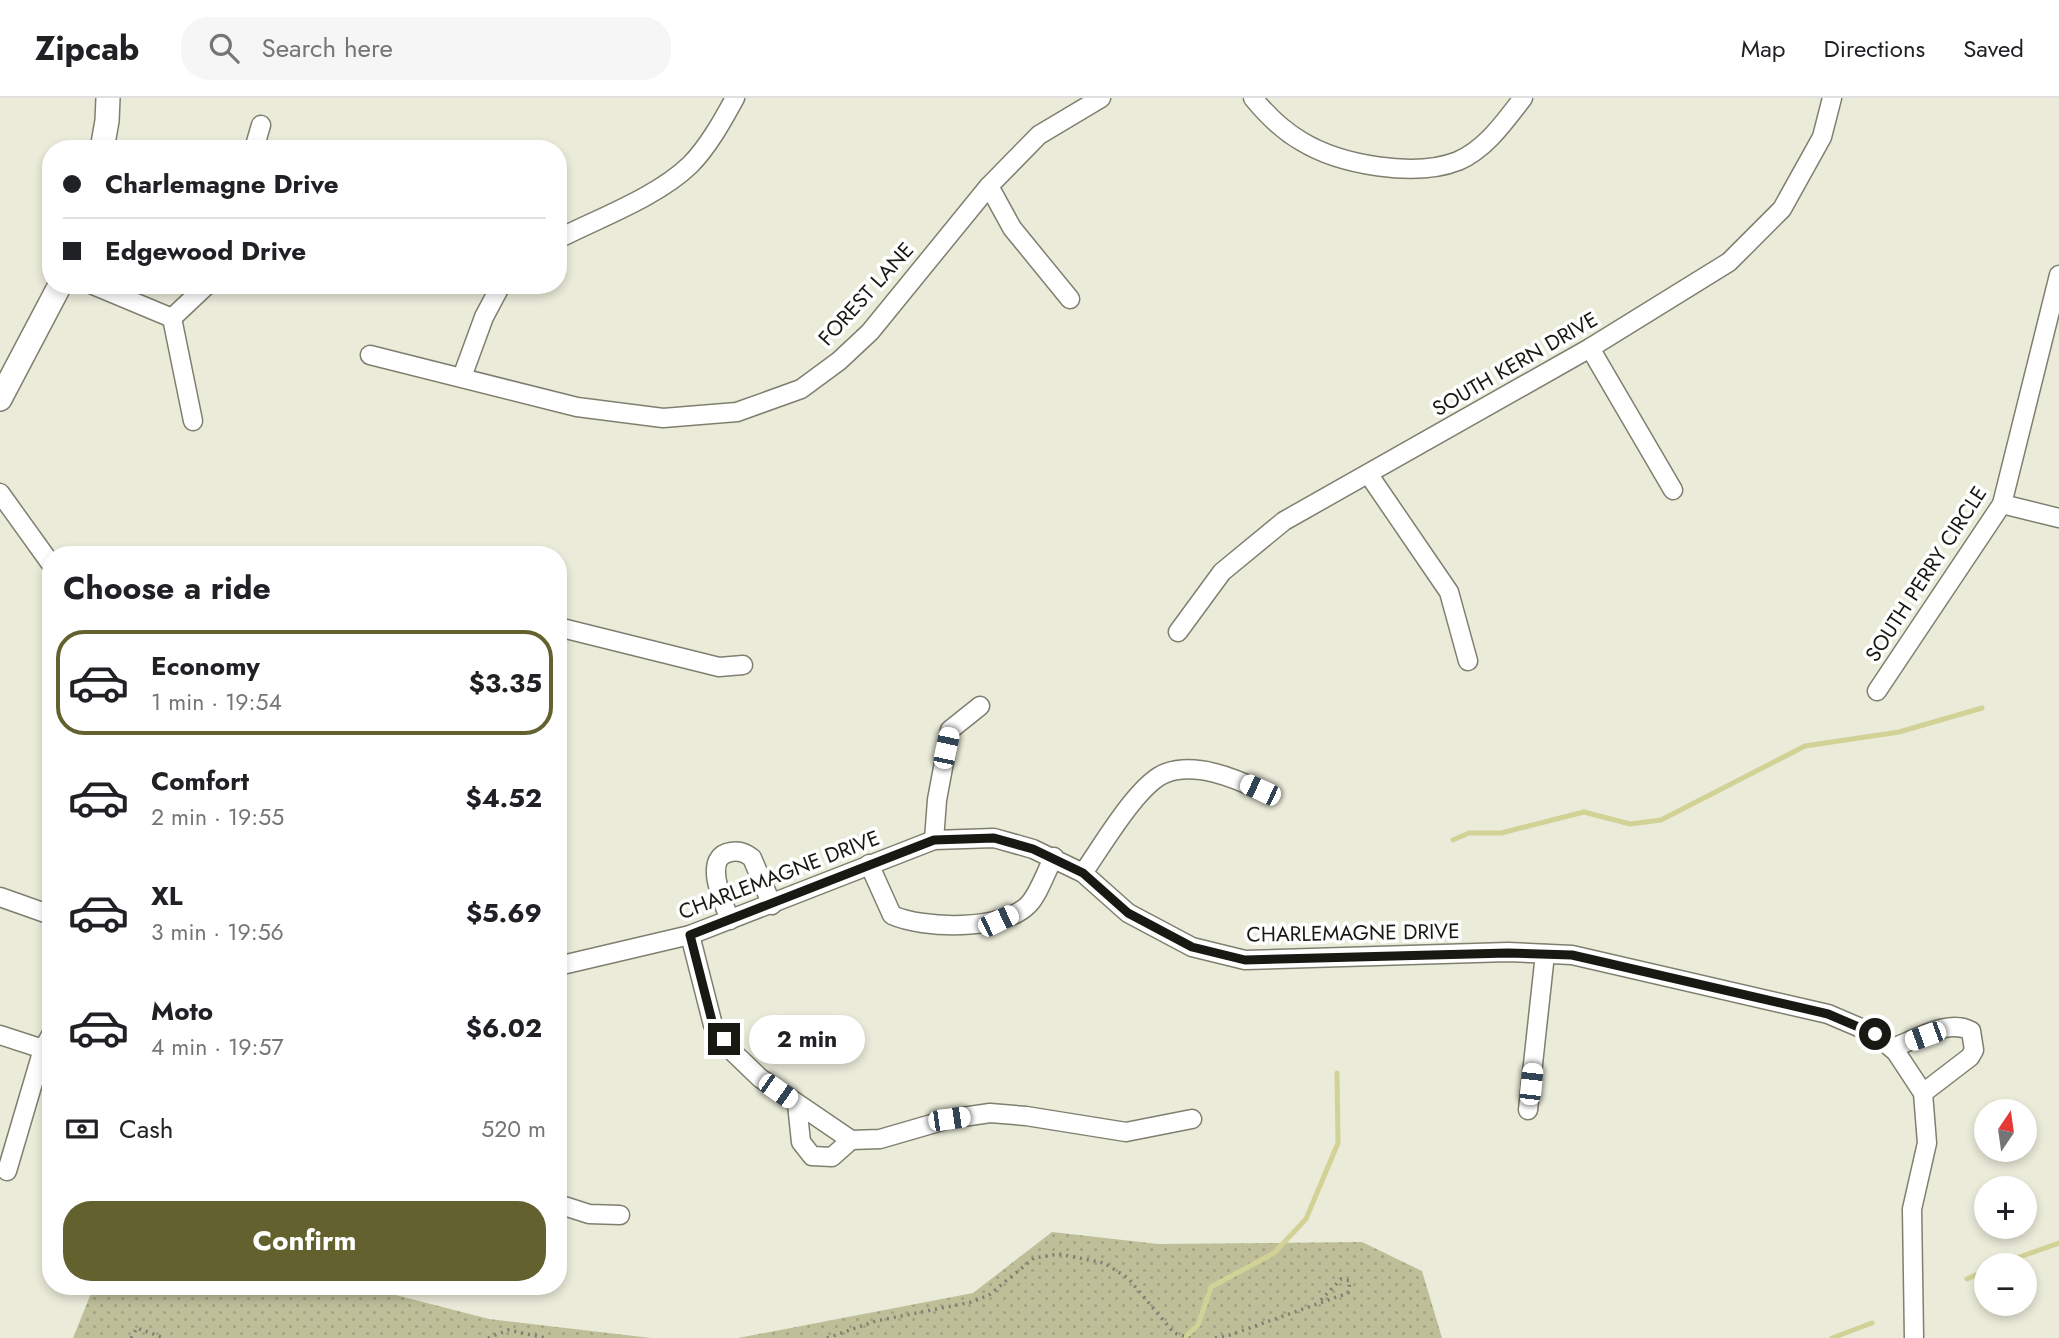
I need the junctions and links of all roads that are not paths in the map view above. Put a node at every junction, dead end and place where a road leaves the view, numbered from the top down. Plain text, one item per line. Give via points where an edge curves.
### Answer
1 (108, 98) edge
2 (735, 98) edge
3 (1101, 98) edge
4 (1253, 98) edge
5 (1523, 98) edge
6 (1832, 98) edge
7 (261, 125) dead end
8 (104, 140) edge
9 (257, 140) edge
10 (989, 186) junction
11 (567, 234) edge
12 (2059, 275) edge
13 (55, 294) edge
14 (115, 294) edge
15 (197, 294) edge
16 (496, 294) edge
17 (1070, 299) dead end
18 (172, 318) junction
19 (1590, 348) junction
20 (370, 355) dead end
21 (462, 377) junction
22 (0, 399) edge
23 (193, 421) dead end
24 (1369, 475) junction
25 (1673, 490) dead end
26 (0, 493) edge
27 (2003, 504) junction
28 (2059, 518) edge
29 (42, 551) edge
30 (567, 629) edge
31 (1178, 632) dead end
32 (1468, 661) dead end
33 (743, 665) dead end
34 (1877, 691) dead end
35 (980, 706) dead end
36 (1260, 790) dead end
37 (934, 840) junction
38 (1054, 857) junction
39 (869, 864) junction
40 (1083, 873) junction
41 (0, 897) edge
42 (772, 905) junction
43 (42, 912) edge
44 (730, 920) junction
45 (690, 935) junction
46 (1545, 954) junction
47 (567, 964) edge
48 (0, 1035) edge
49 (42, 1041) edge
50 (1892, 1048) junction
51 (42, 1058) edge
52 (1923, 1093) junction
53 (797, 1104) junction
54 (1528, 1110) dead end
55 (1192, 1119) dead end
56 (851, 1140) junction
57 (7, 1171) dead end
58 (567, 1207) edge
59 (620, 1215) dead end
60 (1914, 1338) edge

1 - 8 main road
2 - 11 street via 690,165 647,194
3 - 10 street, FOREST LANE via 1039,135
4 - 5 street via 1302,142 1357,163 1407,169 1458,160 1494,135
6 - 19 street, SOUTH KERN DRIVE via 1822,137 1782,209 1769,223 1729,262
7 - 9 street
10 - 17 street via 1012,228
10 - 21 street, FOREST LANE via 870,331 839,361 801,389 763,403 737,412 663,418 577,407
12 - 27 street, SOUTH PERRY CIRCLE
13 - 22 main road
14 - 18 street
15 - 18 street
16 - 21 street
18 - 23 street
19 - 24 street, SOUTH KERN DRIVE
19 - 25 street
20 - 21 street, FOREST LANE
24 - 31 street, SOUTH KERN DRIVE via 1284,521 1222,572
24 - 32 street via 1449,592
26 - 29 street
27 - 28 street
27 - 34 street, SOUTH PERRY CIRCLE
30 - 33 street via 719,667
35 - 37 street via 950,730
36 - 40 street via 1231,776 1166,773 1143,791
37 - 38 street, CHARLEMAGNE DRIVE via 994,838
37 - 39 street, CHARLEMAGNE DRIVE
38 - 39 street via 1029,904 1018,911 998,921 945,925 908,923 892,915
38 - 40 street, CHARLEMAGNE DRIVE
39 - 42 street, CHARLEMAGNE DRIVE
40 - 46 street, CHARLEMAGNE DRIVE via 1128,913 1192,947 1245,960
41 - 43 street
42 - 44 street, CHARLEMAGNE DRIVE
42 - 44 street via 752,858 739,851 727,852 719,859 716,878
44 - 45 street, CHARLEMAGNE DRIVE
45 - 47 street, CHARLEMAGNE DRIVE
45 - 53 street via 713,1025 760,1078
46 - 50 street, CHARLEMAGNE DRIVE via 1572,955 1828,1014 1875,1034
46 - 54 street
48 - 49 street
50 - 52 street, CHARLEMAGNE DRIVE
50 - 52 street via 1948,1026 1971,1031 1974,1049 1970,1057
51 - 57 street
52 - 60 street, CHARLEMAGNE DRIVE via 1927,1143 1912,1209
53 - 56 street
53 - 56 street via 801,1142 812,1157 832,1157
55 - 56 street via 1126,1132 990,1113 949,1119 880,1139
58 - 59 street via 589,1214

